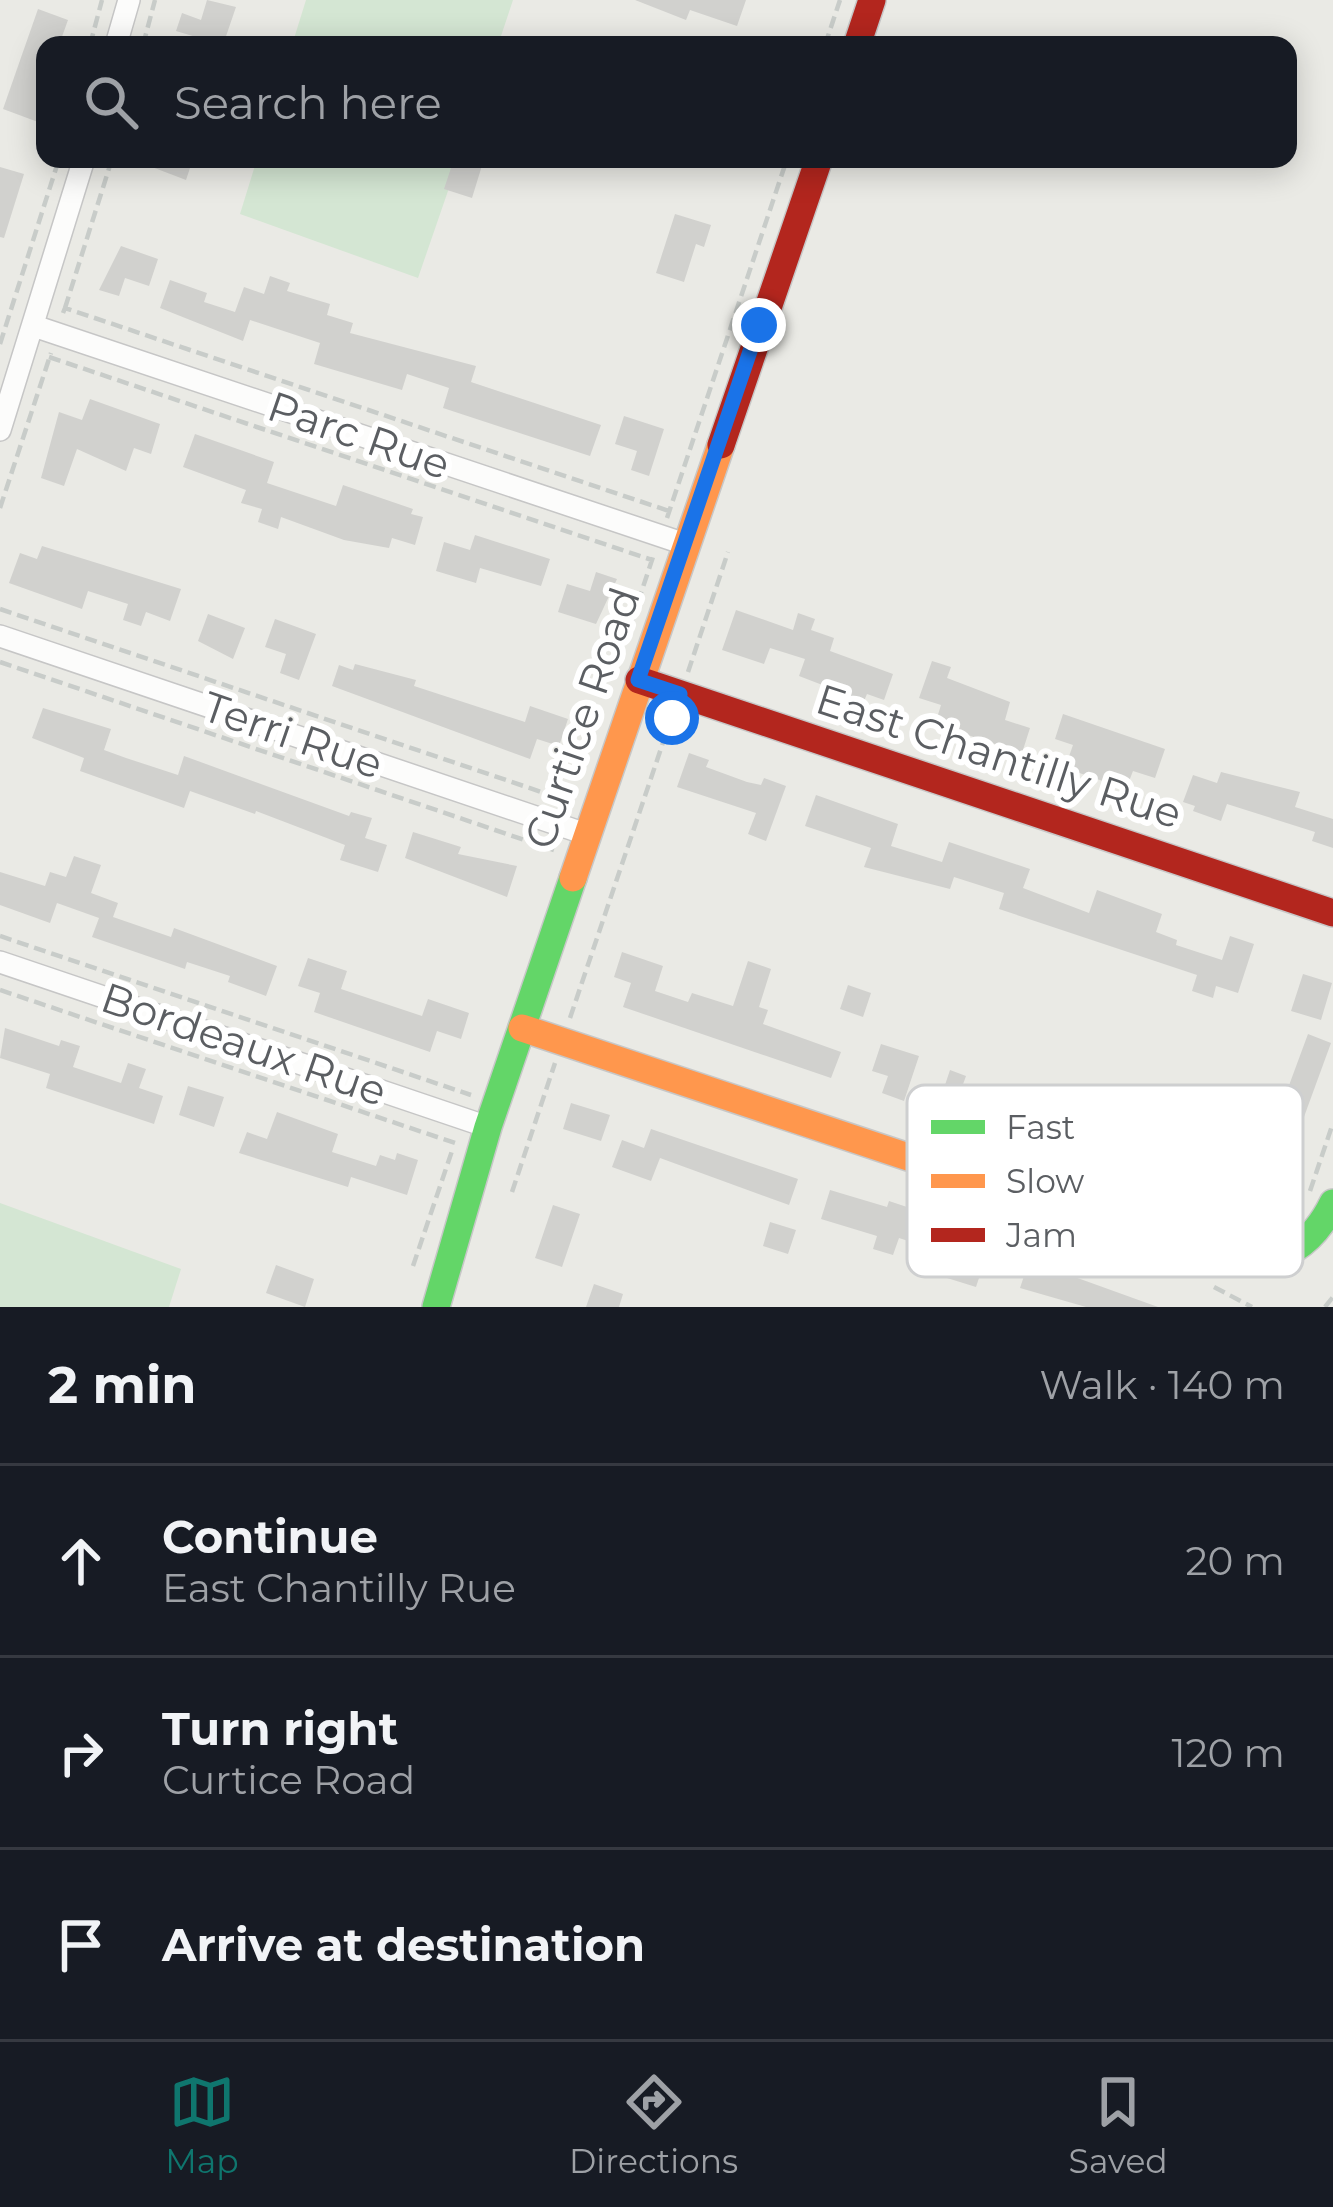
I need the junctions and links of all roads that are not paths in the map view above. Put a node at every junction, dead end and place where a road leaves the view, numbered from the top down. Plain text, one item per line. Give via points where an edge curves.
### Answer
1 (129, 0) edge
2 (872, 0) edge
3 (119, 36) edge
4 (860, 36) edge
5 (81, 168) edge
6 (816, 168) edge
7 (34, 326) junction
8 (0, 430) edge
9 (685, 544) junction
10 (0, 636) edge
11 (638, 680) junction
12 (586, 834) junction
13 (1333, 913) edge
14 (0, 962) edge
15 (522, 1028) junction
16 (488, 1127) junction
17 (907, 1157) edge
18 (1319, 1202) edge
19 (1303, 1243) edge
20 (436, 1307) edge

1 - 3 street
2 - 4 street
5 - 7 street
6 - 9 street, Curtice Road
7 - 8 street
7 - 9 street, Parc Rue
9 - 11 street, Curtice Road
10 - 12 street, Terri Rue
11 - 12 street, Curtice Road
11 - 13 street, East Chantilly Rue
12 - 15 street, Curtice Road
14 - 16 street, Bordeaux Rue
15 - 16 street, Curtice Road
15 - 17 street
16 - 20 street, Curtice Road
18 - 19 street via 1318,1230

